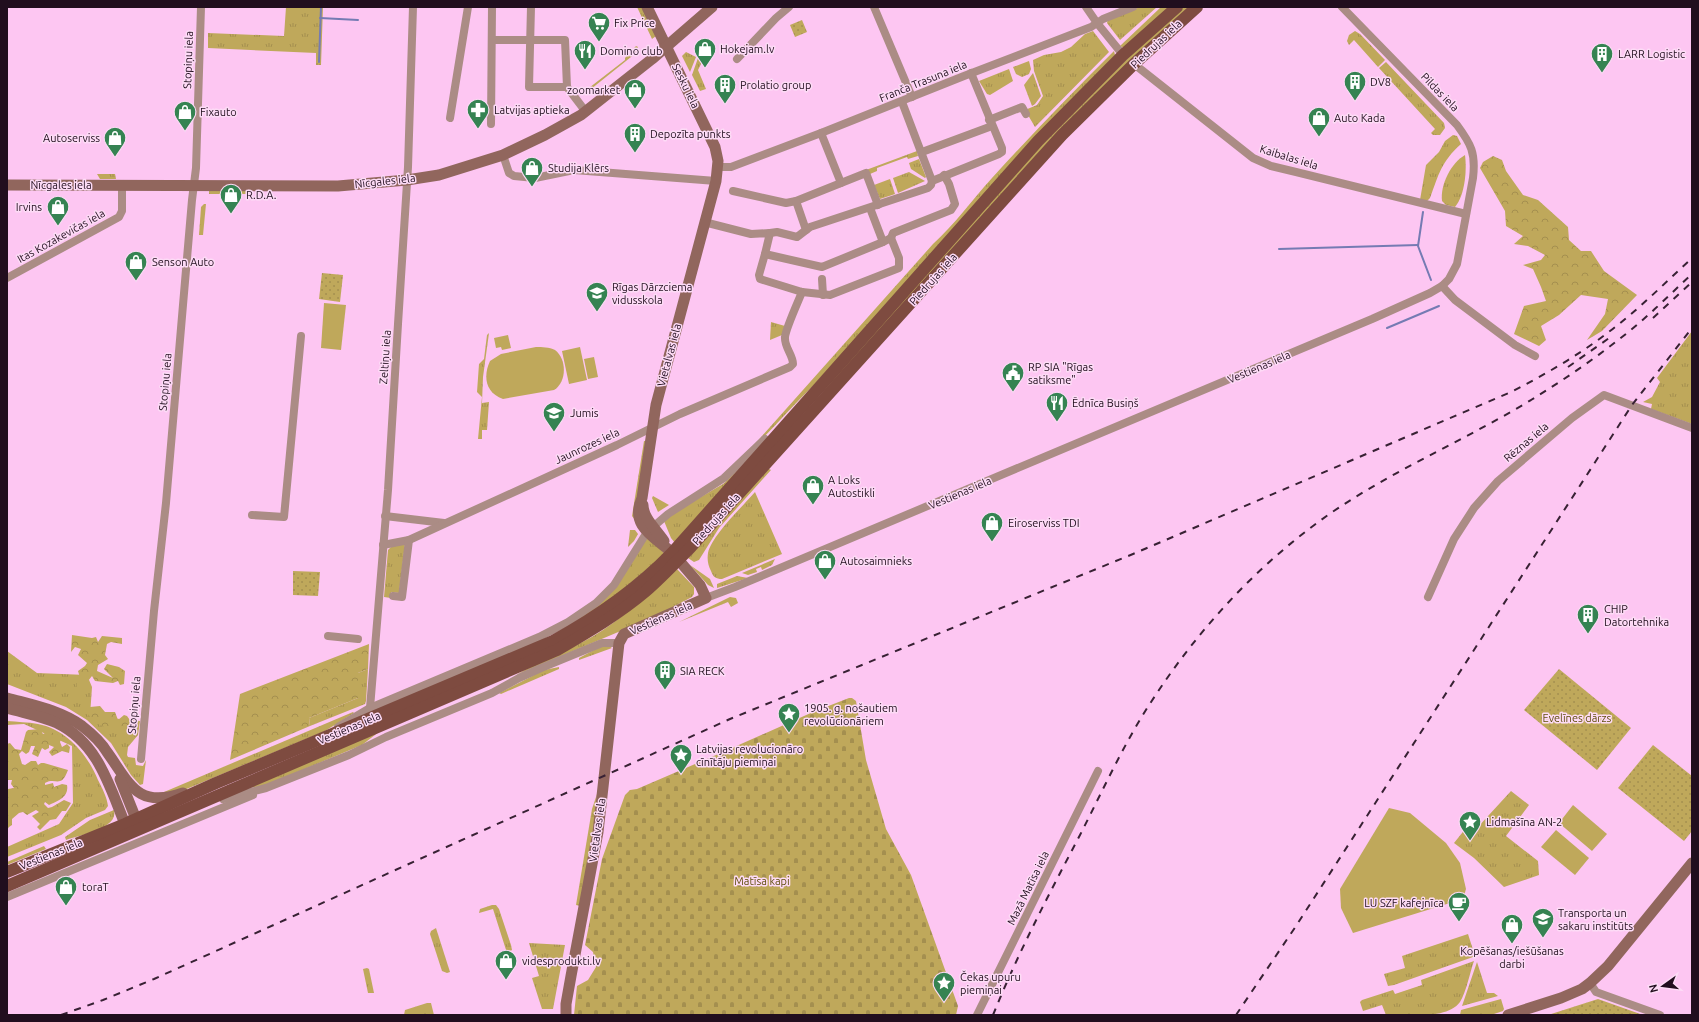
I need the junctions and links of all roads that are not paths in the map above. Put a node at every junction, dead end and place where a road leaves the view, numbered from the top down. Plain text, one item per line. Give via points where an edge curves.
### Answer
1 (201, 7) edge
2 (413, 7) edge
3 (468, 7) edge
4 (492, 7) edge
5 (531, 7) edge
6 (647, 7) edge
7 (712, 7) edge
8 (790, 7) edge
9 (874, 7) edge
10 (1086, 7) edge
11 (1133, 7) edge
12 (1177, 7) edge
13 (1197, 7) edge
14 (1342, 7) edge
15 (1097, 23) junction
16 (492, 40) junction
17 (531, 40) junction
18 (667, 47) junction
19 (1123, 56) junction
20 (737, 60) dead end
21 (1134, 64) junction
22 (971, 73) junction
23 (567, 87) junction
24 (912, 97) junction
25 (902, 102) junction
26 (586, 112) junction
27 (1026, 114) dead end
28 (450, 118) dead end
29 (991, 123) junction
30 (491, 124) dead end
31 (821, 133) junction
32 (922, 152) junction
33 (503, 155) junction
34 (718, 167) junction
35 (944, 175) junction
36 (407, 180) junction
37 (716, 181) junction
38 (932, 181) junction
39 (841, 183) junction
40 (7, 185) edge
41 (122, 185) junction
42 (193, 186) junction
43 (733, 191) dead end
44 (796, 201) junction
45 (874, 207) junction
46 (1466, 214) junction
47 (704, 222) junction
48 (806, 230) junction
49 (770, 233) junction
50 (891, 238) junction
51 (883, 242) junction
52 (765, 254) junction
53 (822, 273) junction
54 (7, 278) edge
55 (1442, 286) junction
56 (802, 292) junction
57 (823, 295) junction
58 (301, 336) dead end
59 (1535, 356) dead end
60 (806, 402) junction
61 (653, 428) junction
62 (1692, 428) edge
63 (252, 515) dead end
64 (386, 516) junction
65 (445, 523) junction
66 (651, 529) junction
67 (409, 540) junction
68 (383, 545) junction
69 (677, 559) junction
70 (393, 596) dead end
71 (1428, 597) dead end
72 (706, 598) junction
73 (328, 636) dead end
74 (358, 639) dead end
75 (619, 642) junction
76 (7, 698) edge
77 (435, 703) junction
78 (7, 708) edge
79 (370, 708) junction
80 (409, 727) junction
81 (310, 745) junction
82 (140, 759) dead end
83 (116, 767) junction
84 (1098, 771) dead end
85 (266, 788) junction
86 (201, 796) junction
87 (130, 827) junction
88 (1692, 863) edge
89 (7, 872) edge
90 (7, 886) edge
91 (7, 897) edge
92 (1590, 983) junction
93 (566, 1015) edge
94 (977, 1015) edge
95 (1509, 1015) edge
96 (1660, 1015) edge

1 - 42 street, Stopiņu iela
2 - 36 street, Zeltiņu iela
3 - 28 street
4 - 16 street
5 - 17 street
6 - 18 street, Sesku iela
7 - 18 street, Nīcgales iela
8 - 20 street via 776,18
9 - 24 street
10 - 15 street
11 - 15 street, Franča Trasuna iela
12 - 19 main road, Piedrujas iela
13 - 21 main road, Piedrujas iela
14 - 46 street, Pildas iela via 1457,125 1469,142 1474,167
15 - 19 street
15 - 22 street, Franča Trasuna iela
16 - 17 street
16 - 30 street
17 - 23 street via 565,40
17 - 23 street via 529,87
18 - 26 street, Nīcgales iela
18 - 34 street, Sesku iela via 715,147
19 - 60 main road, Piedrujas iela via 1038,141
21 - 46 street, Kaibalas iela via 1253,158 1277,167
21 - 69 main road, Piedrujas iela via 1062,135
22 - 24 street, Franča Trasuna iela
22 - 29 street
23 - 26 street
24 - 25 street, Franča Trasuna iela
25 - 31 street, Franča Trasuna iela
25 - 32 street
26 - 33 street, Nīcgales iela
27 - 29 street via 1022,108
29 - 32 street
29 - 35 street via 1002,152
31 - 34 street, Franča Trasuna iela via 731,166
31 - 39 street
32 - 38 street
33 - 36 street, Nīcgales iela via 454,171
33 - 37 street via 509,173 514,176 535,178 574,170
34 - 37 street, Vietalvas iela
35 - 38 street
35 - 50 street via 955,204 951,210 893,233
36 - 42 street, Nīcgales iela via 338,186
36 - 64 street, Zeltiņu iela
37 - 47 street, Vietalvas iela
38 - 45 street via 928,188
39 - 44 street
39 - 45 street via 866,173
40 - 41 street, Nīcgales iela
41 - 42 street, Nīcgales iela
41 - 54 street, Itas Kozakevičas iela via 122,210 119,217
42 - 82 street, Stopiņu iela via 167,496
43 - 44 street via 786,203
44 - 48 street
45 - 48 street
45 - 51 street
46 - 55 street, Vestienas iela via 1456,264 1449,279
47 - 49 street via 751,234
47 - 61 street, Vietalvas iela via 663,374
48 - 49 street via 797,237 777,232
49 - 52 street
50 - 51 street
50 - 57 street via 899,258 899,268
51 - 53 street
52 - 53 street
52 - 56 street via 760,279
53 - 57 street
55 - 59 street via 1456,300 1515,345
55 - 72 street, Vestienas iela via 1372,319 736,588
56 - 57 street
56 - 61 street, Jaunrozes iela via 785,337 793,364
58 - 63 street via 284,517
60 - 66 street via 785,418 724,478 668,514
60 - 69 main road, Piedrujas iela via 754,462
61 - 65 street, Jaunrozes iela
61 - 66 street, Vietalvas iela via 639,505 642,526
62 - 71 street, Rēznas iela via 1604,395 1572,418 1498,481 1474,508 1454,539
64 - 65 street
64 - 68 street, Zeltiņu iela
65 - 67 street, Jaunrozes iela
66 - 79 street via 606,594 568,622 539,637
67 - 68 street, Jaunrozes iela
67 - 70 street via 402,597
68 - 79 street, Zeltiņu iela
69 - 72 street via 700,586
69 - 77 main road, Vestienas iela via 646,591 581,636 557,650
69 - 81 main road, Vestienas iela via 597,616 553,641
72 - 75 street, Vestienas iela via 624,634
73 - 74 street
75 - 80 street, Vestienas iela via 602,643 519,678 500,690
75 - 93 street, Vietalvas iela via 598,832
76 - 83 street via 56,712 76,722 98,740
77 - 80 street, Vestienas iela
77 - 86 main road, Vestienas iela
78 - 87 street via 56,723 75,734 99,762
79 - 81 street
80 - 85 street, Vestienas iela via 350,755
81 - 86 main road, Vestienas iela
83 - 86 street via 136,791 150,797 167,798 187,791
83 - 87 street via 133,810
84 - 94 street, Mazā Matīsa iela
85 - 86 street, Vestienas iela via 210,803
85 - 91 street, Vestienas iela via 251,797
86 - 87 main road, Vestienas iela
87 - 89 main road, Vestienas iela
87 - 90 main road, Vestienas iela
88 - 92 street via 1608,966
92 - 95 street via 1561,998
92 - 96 street via 1596,992

